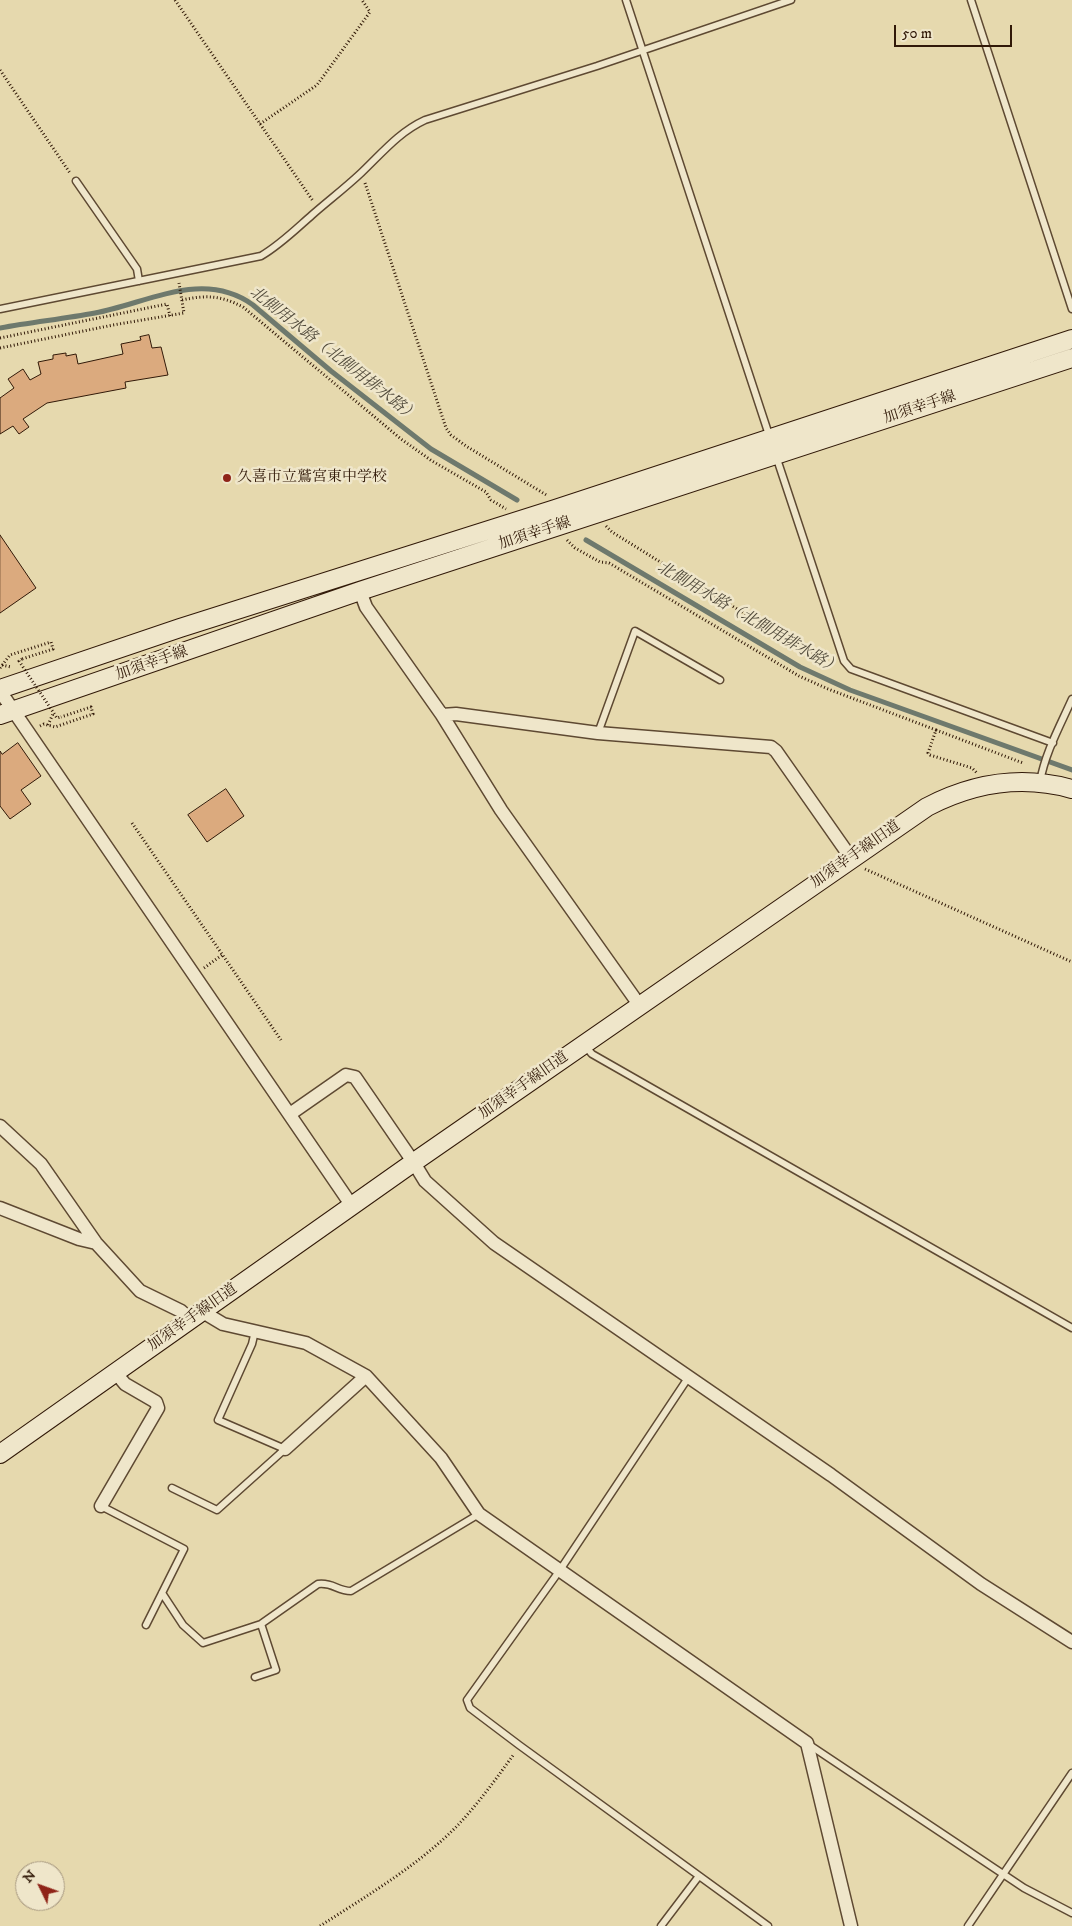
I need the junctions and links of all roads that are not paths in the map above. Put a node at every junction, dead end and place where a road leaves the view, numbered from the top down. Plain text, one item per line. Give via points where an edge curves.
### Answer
1 (626, 0) edge
2 (791, 0) edge
3 (970, 0) edge
4 (642, 50) junction
5 (76, 182) road end
6 (139, 281) junction
7 (0, 309) edge
8 (1072, 309) edge
9 (1072, 339) edge
10 (1072, 358) edge
11 (773, 447) junction
12 (360, 591) junction
13 (720, 680) dead end
14 (0, 690) edge
15 (1072, 699) edge
16 (7, 713) edge
17 (442, 715) junction
18 (598, 732) junction
19 (1053, 742) junction
20 (1041, 776) junction
21 (1072, 788) edge
22 (851, 858) junction
23 (640, 1006) junction
24 (583, 1045) junction
25 (290, 1114) junction
26 (0, 1126) edge
27 (414, 1163) junction
28 (352, 1206) junction
29 (0, 1208) edge
30 (96, 1243) junction
31 (197, 1316) junction
32 (1072, 1328) edge
33 (256, 1331) junction
34 (115, 1372) junction
35 (366, 1376) junction
36 (688, 1378) junction
37 (285, 1449) junction
38 (0, 1454) edge
39 (172, 1488) dead end
40 (102, 1506) joint
41 (479, 1514) junction
42 (560, 1570) junction
43 (162, 1593) junction
44 (261, 1624) junction
45 (146, 1625) dead end
46 (1072, 1642) edge
47 (255, 1677) dead end
48 (807, 1744) junction
49 (1072, 1773) edge
50 (1004, 1874) junction
51 (699, 1876) junction
52 (1072, 1913) edge
53 (661, 1926) edge
54 (768, 1926) edge
55 (851, 1926) edge
56 (968, 1926) edge

1 - 4 lane
2 - 4 lane
3 - 8 lane
4 - 6 lane via 425,120 403,132 360,174 262,256
4 - 11 lane
5 - 6 lane via 136,269
6 - 7 lane
9 - 11 main road, 加須幸手線
10 - 11 main road, 加須幸手線
11 - 12 main road, 加須幸手線 via 600,513
11 - 14 main road, 加須幸手線 via 555,509 180,628
11 - 19 lane via 844,661 851,669
12 - 16 main road, 加須幸手線
12 - 17 street via 366,607
13 - 18 lane via 635,631
14 - 16 street
15 - 19 lane
16 - 25 street
17 - 18 street via 456,714
17 - 23 street via 501,810
18 - 22 street via 771,747
19 - 20 lane
20 - 21 main road, 加須幸手線旧道
20 - 22 main road, 加須幸手線旧道 via 958,793 927,807
22 - 23 main road, 加須幸手線旧道
23 - 24 main road, 加須幸手線旧道
24 - 27 main road, 加須幸手線旧道
24 - 32 lane via 592,1054
25 - 27 street via 346,1075 355,1076
25 - 28 street
26 - 30 street via 41,1164
27 - 28 main road, 加須幸手線旧道
27 - 36 street via 425,1181 494,1244
28 - 31 main road, 加須幸手線旧道
29 - 30 street
30 - 31 street via 140,1291
31 - 33 street
31 - 34 main road, 加須幸手線旧道
33 - 35 street via 306,1343
33 - 37 lane via 218,1420
34 - 38 main road, 加須幸手線旧道
34 - 40 street via 125,1384 156,1402 158,1408
35 - 37 street
35 - 41 street via 441,1458
36 - 42 lane
36 - 46 street via 831,1475 981,1584
37 - 39 lane via 217,1510
40 - 43 lane via 184,1549
41 - 42 street
41 - 44 lane via 351,1591 343,1591 327,1583 318,1584
42 - 48 street
42 - 51 lane via 467,1700 470,1708
43 - 44 lane via 183,1625 203,1643
43 - 45 lane
44 - 47 lane via 276,1670
48 - 50 lane
48 - 55 street
49 - 50 lane
50 - 52 lane
50 - 56 lane
51 - 53 lane
51 - 54 lane

